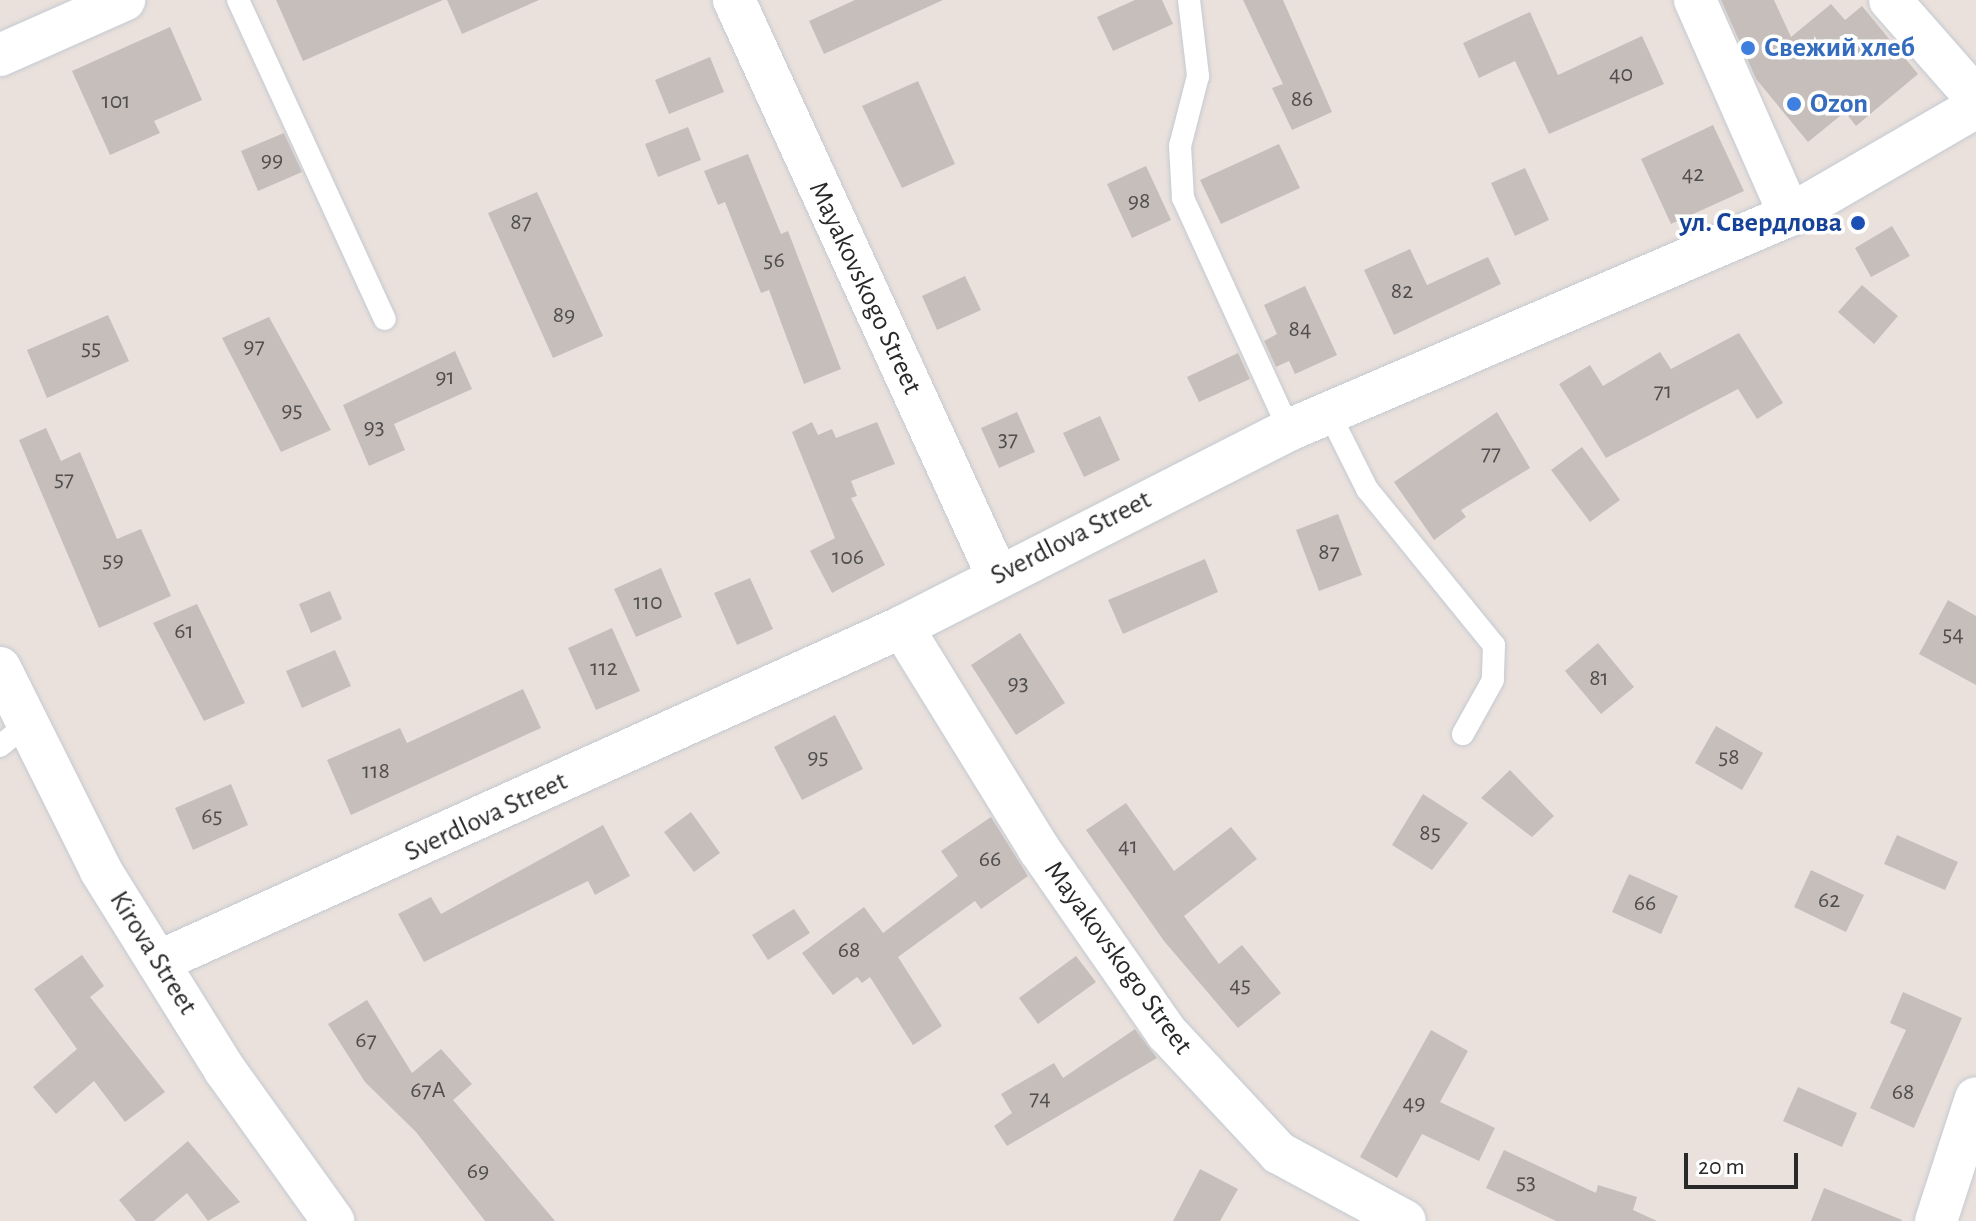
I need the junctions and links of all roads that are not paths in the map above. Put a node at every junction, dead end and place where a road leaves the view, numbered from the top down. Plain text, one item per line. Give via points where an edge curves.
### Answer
1 (124, 0) edge
2 (238, 0) edge
3 (734, 0) edge
4 (1189, 0) edge
5 (1695, 0) edge
6 (1890, 0) edge
7 (0, 55) edge
8 (1976, 98) edge
9 (1976, 107) edge
10 (1790, 215) junction
11 (385, 319) dead end
12 (1329, 413) junction
13 (1289, 430) junction
14 (997, 575) junction
15 (902, 627) junction
16 (0, 668) edge
17 (1463, 734) dead end
18 (13, 736) edge
19 (160, 961) junction
20 (1976, 1098) edge
21 (333, 1221) edge
22 (1405, 1221) edge
23 (1936, 1221) edge

1 - 7 street
2 - 11 lane
3 - 14 street, Mayakovskogo Street
4 - 13 lane via 1198,76 1180,146 1183,198
5 - 10 street
6 - 8 street
9 - 10 street, Sverdlova Street
10 - 12 street, Sverdlova Street
12 - 13 street, Sverdlova Street
12 - 17 lane via 1367,489 1494,645 1493,680
13 - 14 street, Sverdlova Street
14 - 15 street, Sverdlova Street
15 - 19 street, Sverdlova Street
15 - 22 street, Mayakovskogo Street via 1039,849 1167,1033 1279,1153
16 - 18 street, Kirova Street
18 - 19 street, Kirova Street
19 - 21 street, Kirova Street via 225,1070
20 - 23 street

